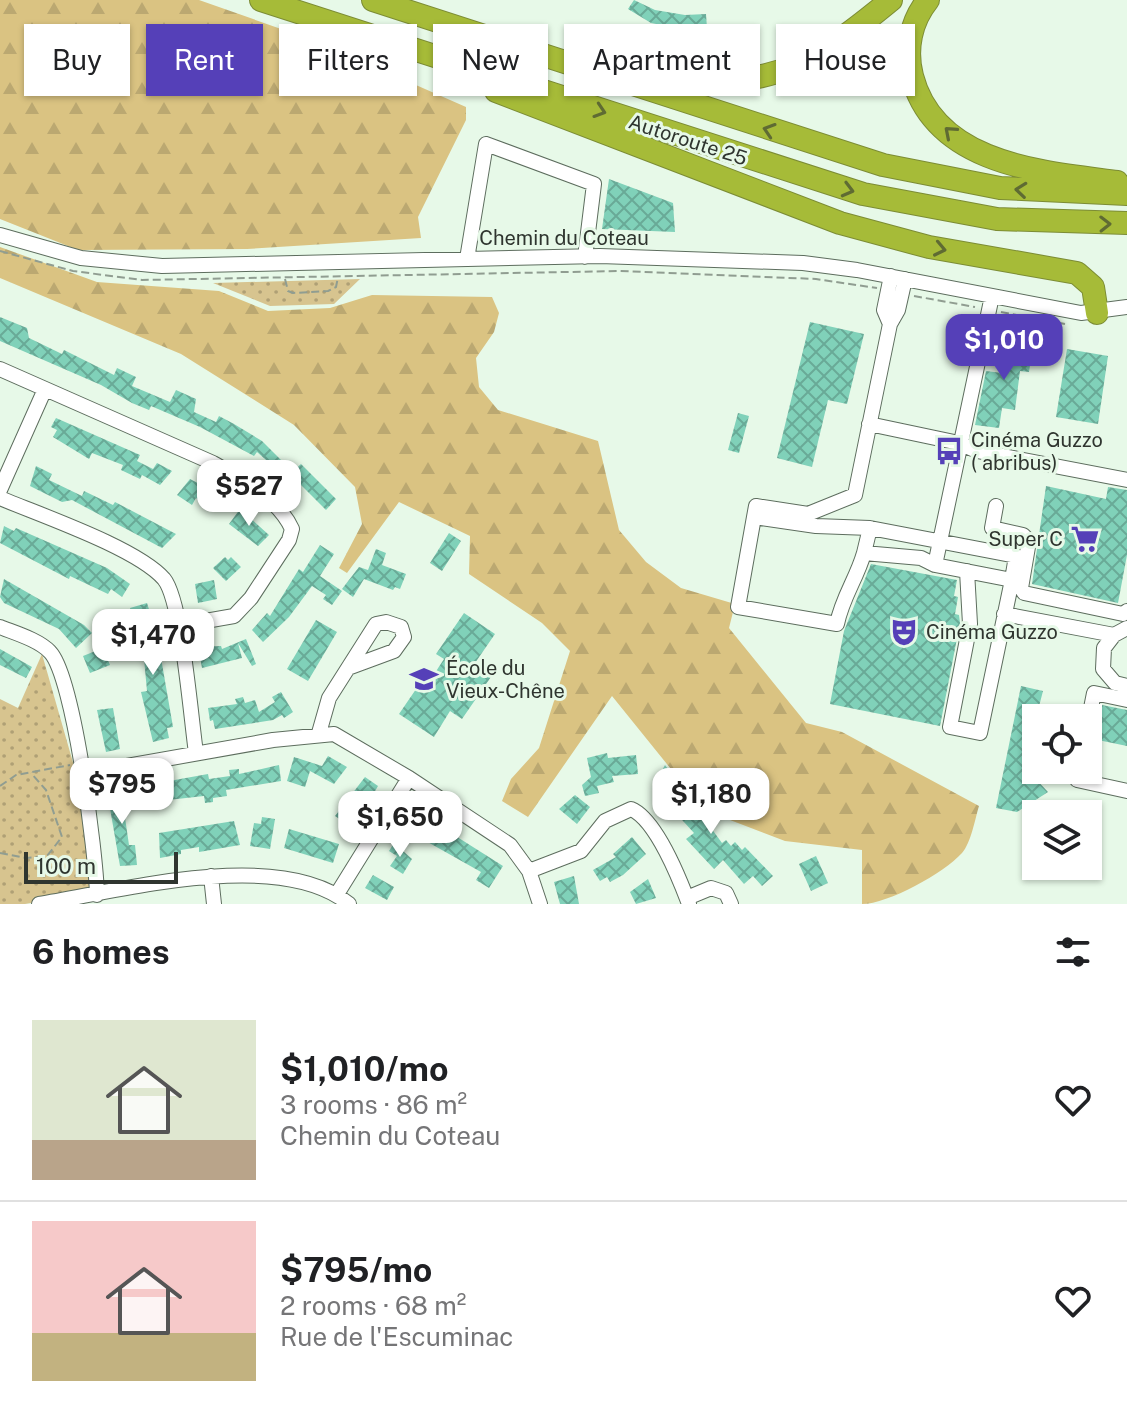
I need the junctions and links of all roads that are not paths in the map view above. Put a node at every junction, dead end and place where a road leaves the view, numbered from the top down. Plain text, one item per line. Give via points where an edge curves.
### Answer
1 (261, 0) edge
2 (373, 0) edge
3 (891, 0) edge
4 (928, 0) edge
5 (334, 24) edge
6 (447, 24) edge
7 (417, 51) edge
8 (548, 54) edge
9 (548, 57) edge
10 (417, 58) edge
11 (1127, 183) edge
12 (1127, 194) edge
13 (1127, 223) edge
14 (0, 235) edge
15 (585, 257) junction
16 (467, 259) junction
17 (898, 277) junction
18 (992, 296) junction
19 (1127, 307) edge
20 (1097, 313) junction
21 (0, 369) edge
22 (45, 389) junction
23 (869, 424) junction
24 (959, 443) junction
25 (1127, 480) edge
26 (0, 490) edge
27 (0, 498) edge
28 (996, 506) dead end
29 (754, 517) junction
30 (870, 528) junction
31 (939, 540) junction
32 (864, 553) junction
33 (935, 565) junction
34 (967, 571) junction
35 (1012, 580) junction
36 (1127, 611) edge
37 (1004, 614) junction
38 (177, 626) junction
39 (0, 627) edge
40 (1120, 632) edge
41 (348, 668) dead end
42 (1127, 686) edge
43 (1127, 700) edge
44 (1092, 704) edge
45 (319, 733) junction
46 (196, 753) junction
47 (80, 769) junction
48 (409, 778) junction
49 (1095, 784) edge
50 (1127, 791) edge
51 (529, 871) junction
52 (211, 876) junction
53 (337, 894) junction
54 (97, 895) junction
55 (688, 901) edge
56 (39, 904) edge
57 (214, 904) edge
58 (349, 904) edge
59 (540, 904) edge
60 (731, 904) edge

1 - 5 highway, Autoroute 25
2 - 6 highway, Autoroute 25
3 - 8 highway via 821,54 765,77 702,80
11 -> 4 highway via 1013,165 976,151 946,130 923,102 911,69 911,36
7 -> 13 highway, Autoroute 25 via 863,194 997,219
12 -> 9 highway, Autoroute 25 via 1012,189 909,171 804,142
10 -> 20 highway via 818,216 929,247 1077,273 1093,287
14 - 16 street, Chemin du Coteau via 58,253 134,265
15 - 16 street, Chemin du Coteau
15 - 16 street via 594,184 486,144
15 - 17 street, Chemin du Coteau via 803,263
17 - 18 street, Chemin du Coteau
17 - 23 street via 898,310 890,324
18 - 20 street, Chemin du Coteau
18 - 24 street
19 - 20 street, Chemin du Coteau
21 - 22 street
22 - 26 street
22 - 38 street via 213,463 246,482 287,518 289,540 242,609 225,620
23 - 24 street
23 - 29 street via 855,495 808,514 756,506
24 - 25 street
24 - 31 street
27 - 38 street via 147,564 171,592
28 - 36 street via 992,528 1029,541 1024,593
29 - 30 street
29 - 32 street via 738,607 837,624 842,599
30 - 31 street
30 - 32 street
31 - 33 street
31 - 35 street via 1016,556
32 - 33 street via 921,558
33 - 34 street
34 - 35 street
34 - 37 street via 970,624 950,727 980,733
35 - 37 street
37 - 40 street
38 - 46 street
39 - 47 street via 49,650 61,668
40 - 42 street via 1104,648 1103,669 1115,683
41 - 45 street via 329,698
43 - 44 street via 1094,693
45 - 46 street
45 - 48 street via 351,742
46 - 47 street
47 - 54 street
48 - 51 street via 510,845
48 - 53 street
49 - 50 street
51 - 55 street via 581,851 605,821 631,809 660,842
51 - 59 street
52 - 53 street via 261,875
52 - 54 street
52 - 57 street
53 - 58 street
54 - 56 street
55 - 60 street via 711,888 726,893

